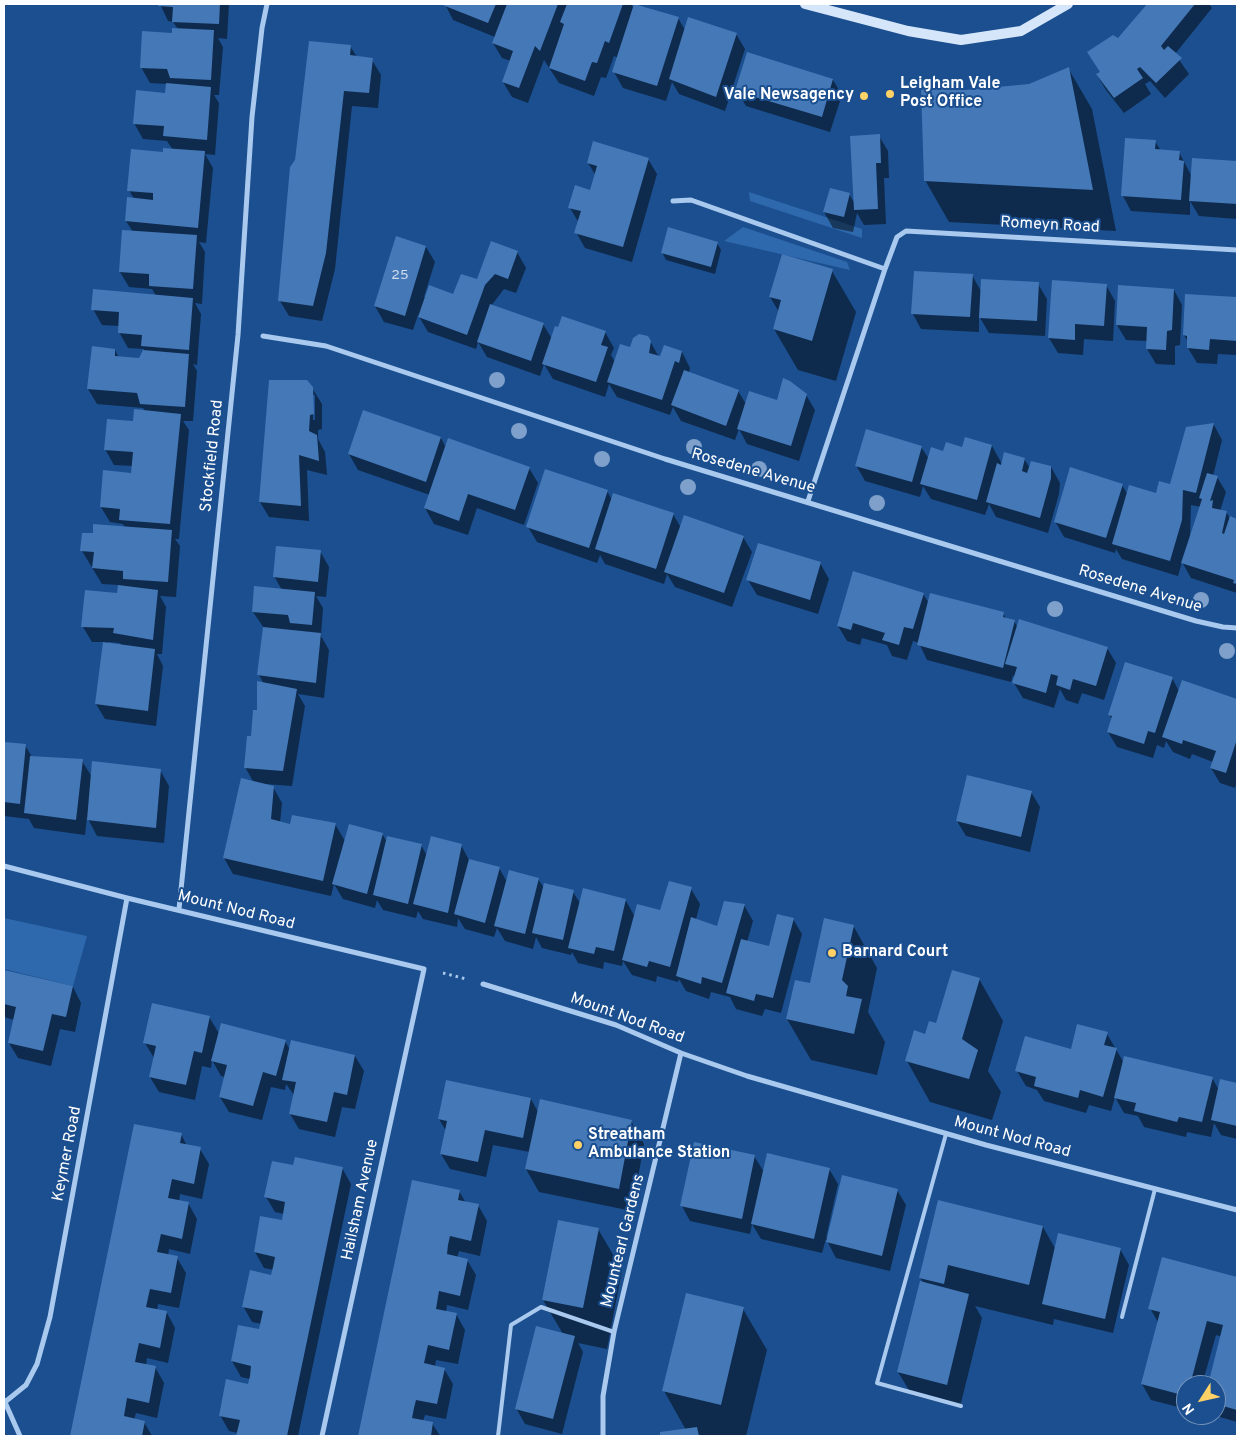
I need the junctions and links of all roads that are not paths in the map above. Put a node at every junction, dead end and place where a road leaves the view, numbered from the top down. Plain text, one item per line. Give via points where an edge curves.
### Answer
1 (266, 4) edge
2 (805, 4) edge
3 (1068, 4) edge
4 (673, 202) dead end
5 (1237, 250) edge
6 (885, 269) junction
7 (263, 336) dead end
8 (808, 501) junction
9 (1237, 628) edge
10 (4, 866) edge
11 (127, 898) junction
12 (179, 909) junction
13 (424, 969) joint
14 (483, 984) road end
15 (681, 1053) junction
16 (946, 1134) junction
17 (1155, 1188) junction
18 (1237, 1210) edge
19 (1122, 1316) dead end
20 (614, 1332) junction
21 (4, 1401) edge
22 (961, 1406) dead end
23 (20, 1436) edge
24 (322, 1436) edge
25 (498, 1436) edge
26 (603, 1436) edge

1 - 12 street, Stockfield Road via 252,117 238,335
2 - 3 street via 908,31 960,40 1021,31
4 - 6 street via 691,200
5 - 6 street, Romeyn Road via 906,231 897,237
6 - 8 street, Romeyn Road
7 - 8 street, Rosedene Avenue via 326,346 665,459
8 - 9 street, Rosedene Avenue via 1196,620
10 - 11 street, Mount Nod Road
11 - 12 street, Mount Nod Road
11 - 21 street, Keymer Road via 50,1317 37,1364 26,1385
12 - 13 street, Mount Nod Road
13 - 24 street, Hailsham Avenue
14 - 15 street, Mount Nod Road via 616,1025
15 - 16 street, Mount Nod Road via 747,1076
15 - 20 street, Mountearl Gardens
16 - 17 street, Mount Nod Road
16 - 22 lane via 877,1383
17 - 18 street, Mount Nod Road
17 - 19 lane
20 - 25 lane via 541,1307 511,1325
20 - 26 street, Mountearl Gardens via 603,1396
21 - 23 street

